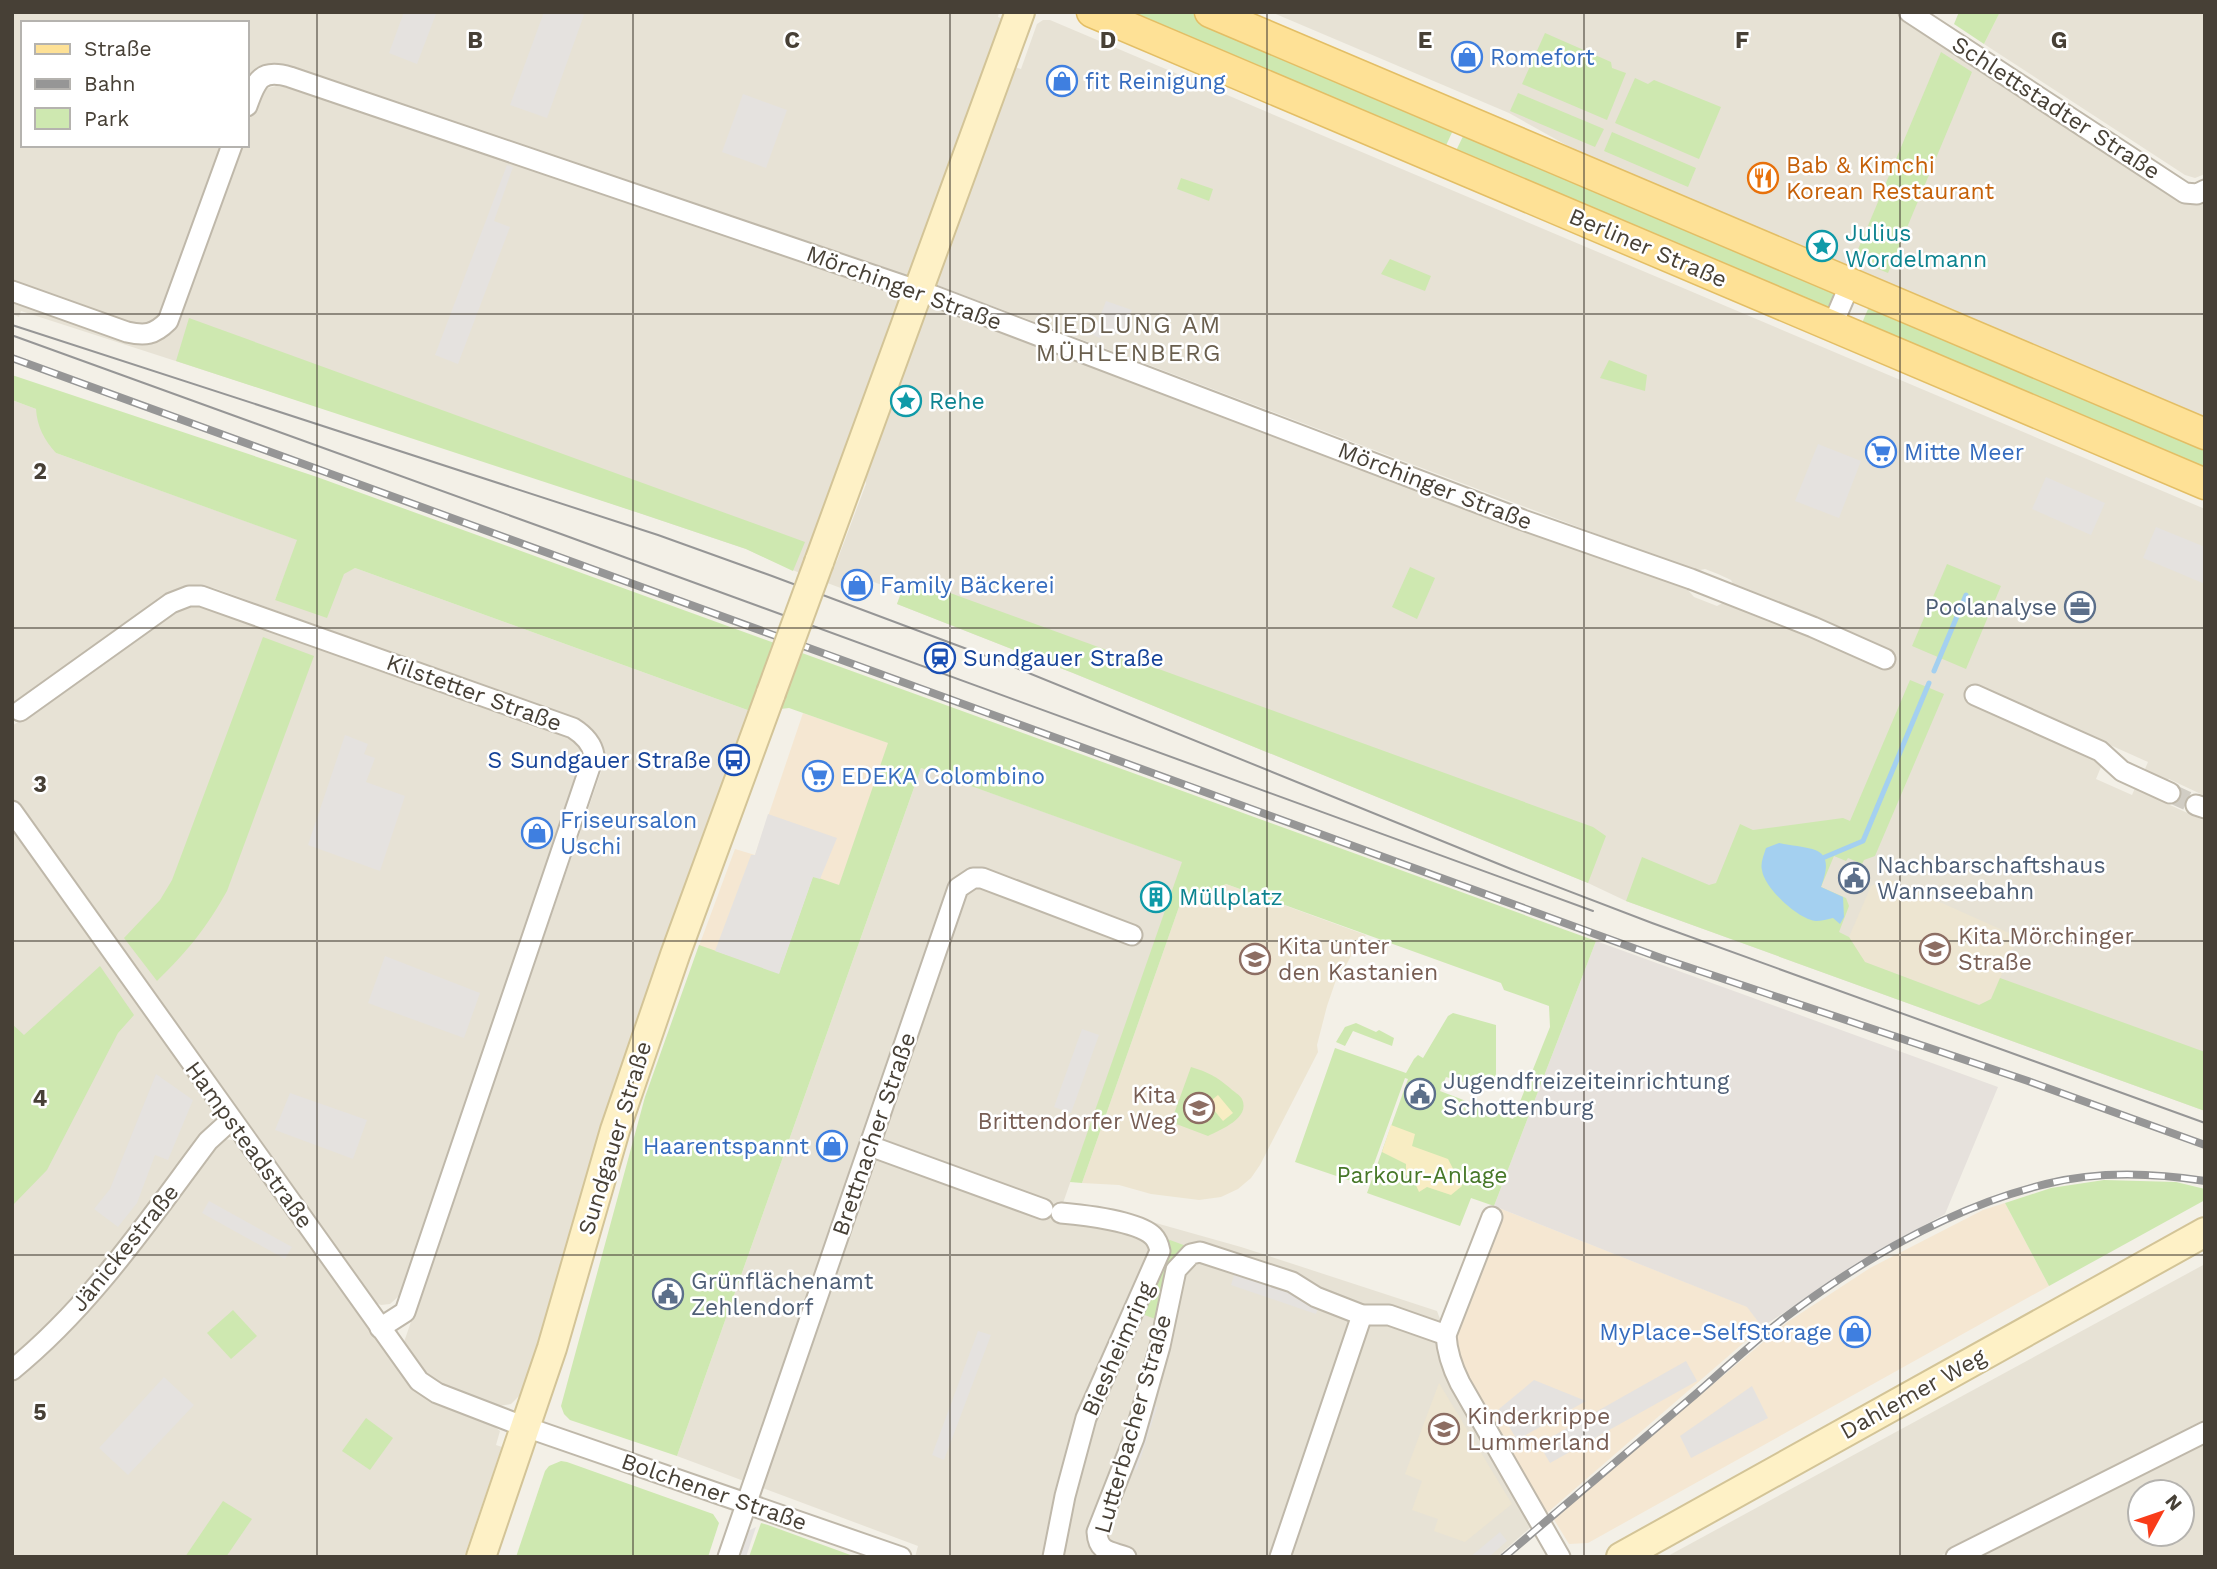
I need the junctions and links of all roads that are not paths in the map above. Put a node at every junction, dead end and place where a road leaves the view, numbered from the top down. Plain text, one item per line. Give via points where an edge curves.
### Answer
1 (1020, 12) edge
2 (1092, 12) edge
3 (1210, 12) edge
4 (1909, 12) edge
5 (248, 104) edge
6 (231, 147) edge
7 (2205, 190) edge
8 (1850, 284) junction
9 (918, 290) junction
10 (12, 291) edge
11 (1832, 326) junction
12 (2205, 434) edge
13 (2205, 484) edge
14 (1885, 659) dead end
15 (1975, 695) dead end
16 (20, 711) dead end
17 (2170, 793) tunnel mouth
18 (12, 811) edge
19 (1132, 935) dead end
20 (231, 1120) junction
21 (870, 1146) junction
22 (1492, 1217) dead end
23 (2205, 1232) edge
24 (1362, 1315) junction
25 (380, 1328) junction
26 (1446, 1335) junction
27 (12, 1370) edge
28 (527, 1427) junction
29 (2205, 1432) edge
30 (747, 1503) junction
31 (481, 1557) edge
32 (728, 1557) edge
33 (901, 1557) edge
34 (1053, 1557) edge
35 (1126, 1557) edge
36 (1280, 1557) edge
37 (1560, 1557) edge
38 (1621, 1557) edge
39 (1956, 1557) edge

1 - 9 street, Sundgauer Straße
2 - 11 main road, Berliner Straße
3 - 8 main road, Berliner Straße
4 - 7 street, Schlettstadter Straße via 2185,193
5 - 9 street, Mörchinger Straße via 257,82 276,73
6 - 10 street via 168,321 157,331 144,336 127,332
8 - 11 street
8 - 12 main road, Berliner Straße
9 - 14 street, Mörchinger Straße via 1523,520 1691,579
9 - 28 street, Sundgauer Straße, bridge via 615,1130
11 - 13 main road, Berliner Straße
15 - 17 street via 2100,751 2122,771
16 - 25 street, Kilstetter Straße via 171,603 201,596 573,728 592,747 594,755 405,1312
18 - 20 street, Hampsteadstraße
19 - 21 street, Brettnacher Straße via 982,878 958,888
20 - 25 street, Hampsteadstraße
20 - 27 street, Jänickestraße via 208,1141 92,1293
21 - 30 street, Brettnacher Straße
21 - 34 street, Biesheimring via 1052,1211 1108,1218 1147,1232 1158,1242 1160,1251 1144,1291 1086,1418
22 - 26 street
23 - 38 street, Dahlemer Weg
24 - 26 street, Lutterbacher Straße via 1389,1315
24 - 35 street, Lutterbacher Straße via 1292,1282 1200,1252 1183,1260 1134,1438 1097,1532 1097,1543
24 - 36 street
25 - 28 street, Hampsteadstraße via 419,1381 437,1393
26 - 37 street via 1450,1362 1460,1383
28 - 30 street, Bolchener Straße
28 - 31 street, Sundgauer Straße
29 - 39 street
30 - 32 street, Brettnacher Straße
30 - 33 street, Bolchener Straße

